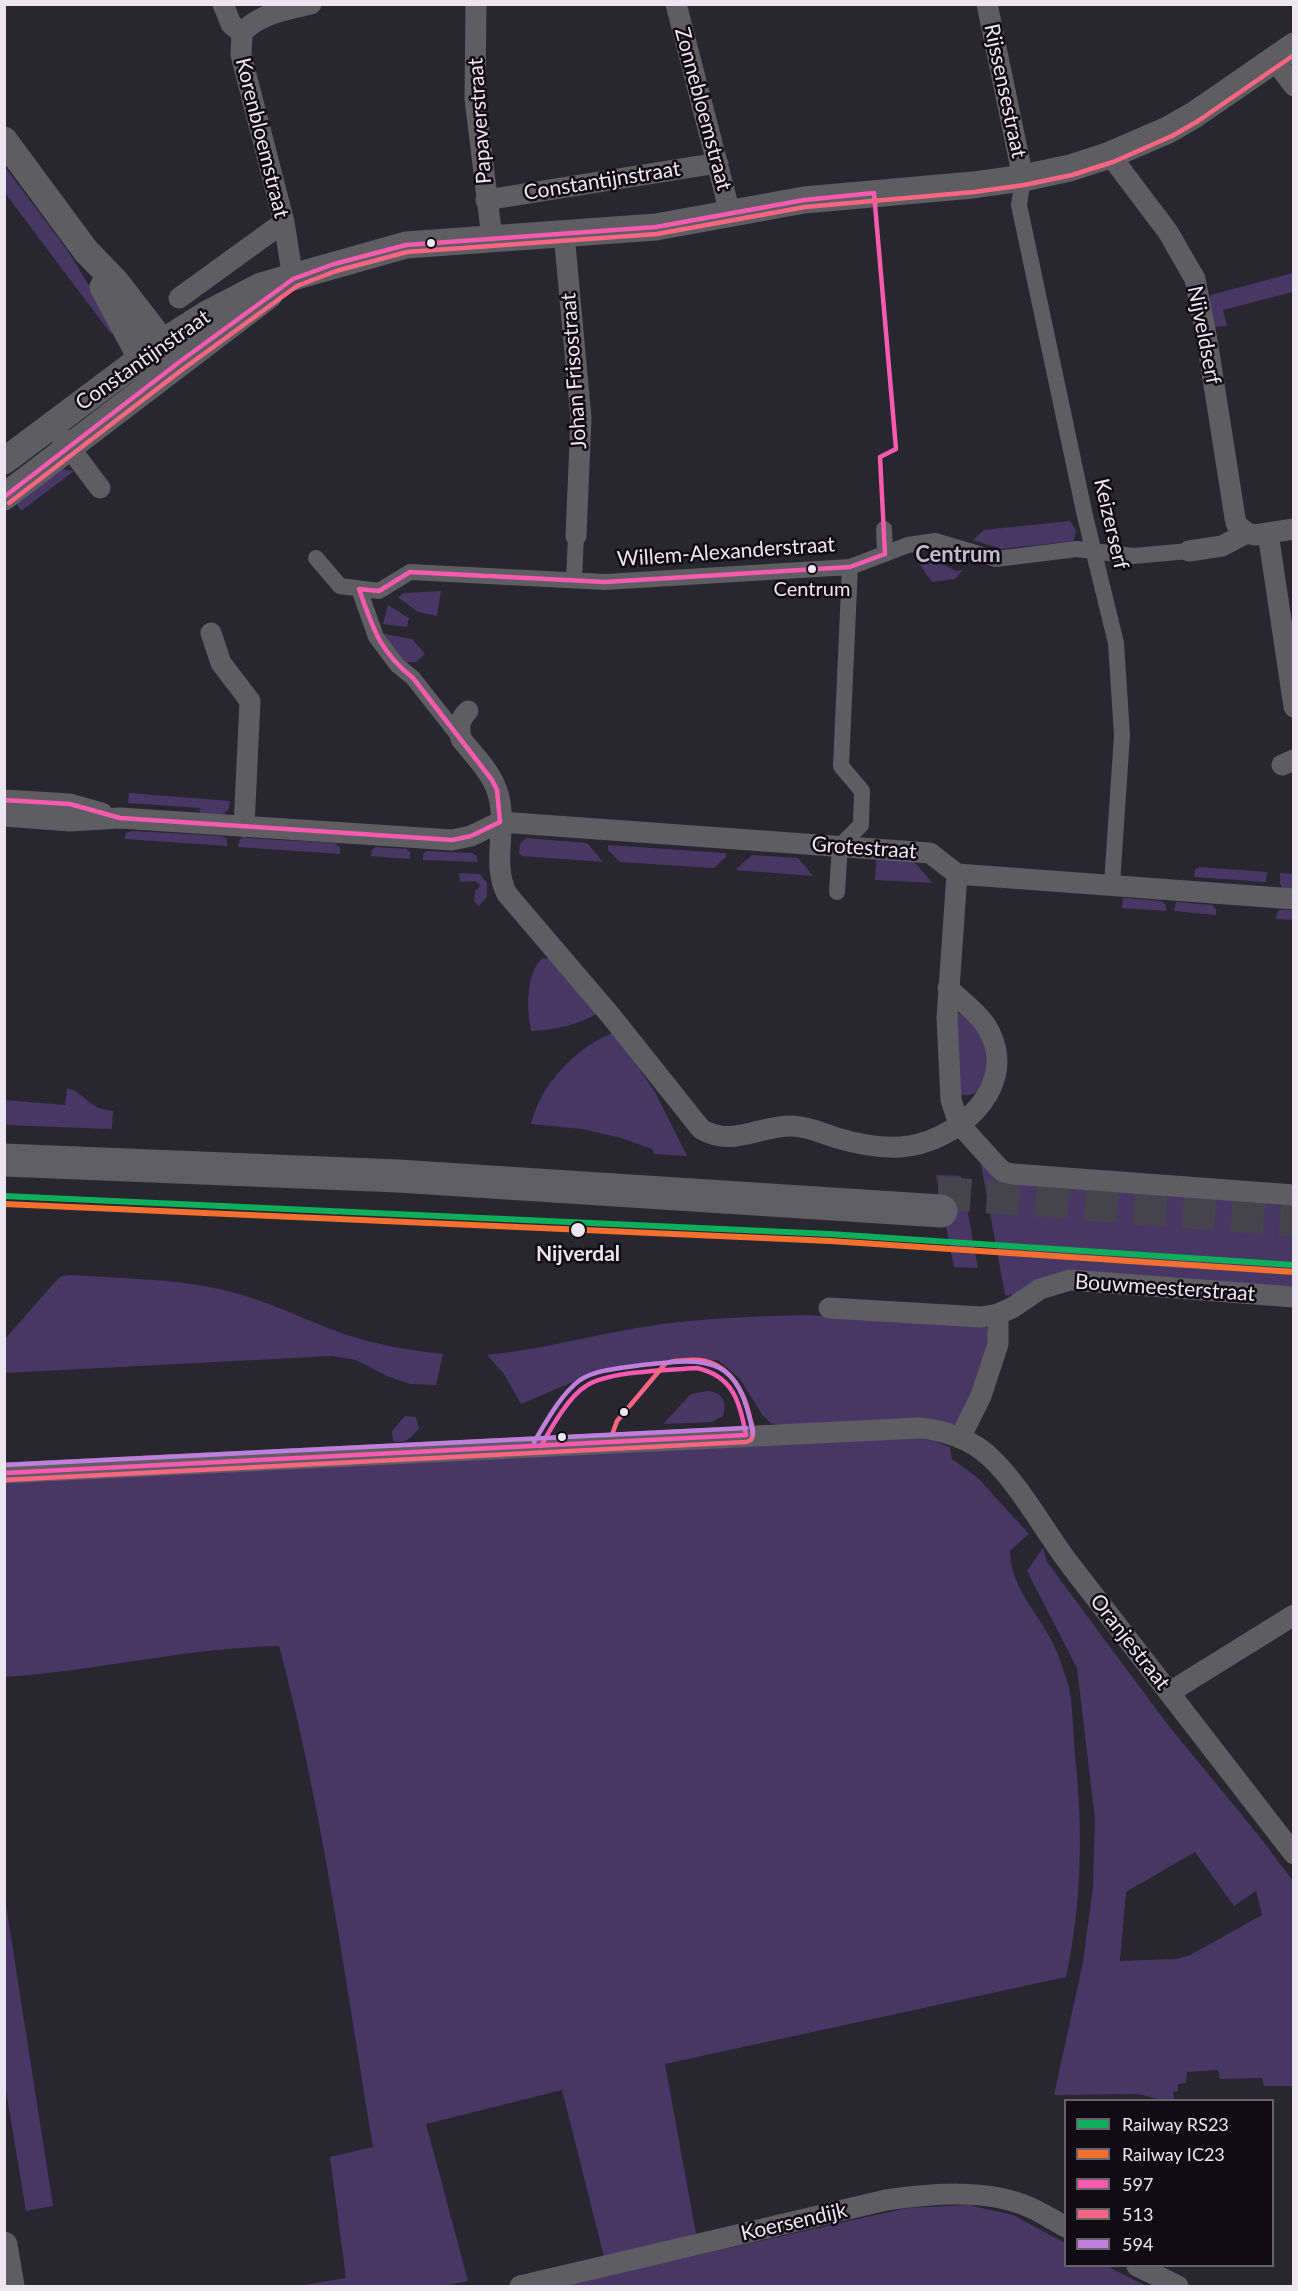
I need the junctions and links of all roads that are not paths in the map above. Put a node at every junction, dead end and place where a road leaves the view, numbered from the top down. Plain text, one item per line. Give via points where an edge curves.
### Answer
1 (224, 4) edge
2 (311, 4) edge
3 (476, 4) edge
4 (676, 4) edge
5 (987, 4) edge
6 (242, 33) junction
7 (1284, 53) edge
8 (1293, 86) edge
9 (4, 141) edge
10 (1110, 155) junction
11 (718, 163) junction
12 (1023, 178) junction
13 (486, 200) junction
14 (730, 213) junction
15 (284, 222) junction
16 (564, 233) junction
17 (492, 237) junction
18 (86, 251) junction
19 (292, 279) junction
20 (179, 298) dead end
21 (171, 353) junction
22 (140, 358) junction
23 (155, 382) junction
24 (52, 425) junction
25 (69, 447) junction
26 (4, 461) edge
27 (100, 488) dead end
28 (4, 497) edge
29 (884, 529) dead end
30 (1293, 529) edge
31 (1257, 533) junction
32 (576, 536) joint
33 (1189, 550) joint
34 (1094, 551) junction
35 (885, 554) junction
36 (316, 558) dead end
37 (849, 567) junction
38 (574, 580) junction
39 (359, 589) junction
40 (211, 633) dead end
41 (1293, 707) edge
42 (468, 711) dead end
43 (461, 739) junction
44 (4, 800) edge
45 (4, 816) edge
46 (120, 818) junction
47 (500, 822) junction
48 (244, 827) junction
49 (840, 846) junction
50 (957, 874) junction
51 (1112, 885) junction
52 (837, 892) dead end
53 (1293, 899) edge
54 (948, 988) junction
55 (959, 1124) junction
56 (4, 1144) edge
57 (4, 1160) edge
58 (1293, 1195) edge
59 (1293, 1297) edge
60 (829, 1308) dead end
61 (998, 1314) junction
62 (960, 1438) junction
63 (4, 1473) edge
64 (1293, 1616) edge
65 (1170, 1692) junction
66 (1291, 1846) edge
67 (1064, 2226) edge
68 (4, 2245) edge
69 (1141, 2267) edge
70 (11, 2286) edge
71 (520, 2286) edge
72 (1178, 2286) edge

1 - 6 street, Korenbloemstraat via 231,24
2 - 6 street via 269,15
3 - 13 street, Papaverstraat via 475,99
4 - 11 street, Zonnebloemstraat
5 - 12 street, Rijssensestraat
6 - 15 street, Korenbloemstraat via 240,47
7 - 8 street
7 - 10 street, Constantijnstraat via 1194,115
9 - 18 street
10 - 12 street, Constantijnstraat
10 - 31 street, Nijveldserf via 1168,232 1195,279 1235,518 1237,525
11 - 13 street, Constantijnstraat
11 - 14 street, Zonnebloemstraat
12 - 14 street, Constantijnstraat via 804,200
12 - 34 street, Keizerserf via 1018,205
13 - 17 street, Papaverstraat
14 - 16 street, Constantijnstraat via 656,227
15 - 19 street, Korenbloemstraat
15 - 20 street, Constantijnstraat
16 - 17 street, Constantijnstraat
16 - 32 street, Johan Frisostraat via 581,418
17 - 19 street, Constantijnstraat via 391,248
18 - 21 street via 116,282
18 - 22 street
19 - 21 street, Constantijnstraat via 261,286 241,296
21 - 22 street, Constantijnstraat
21 - 23 street, Constantijnstraat
22 - 23 street
22 - 24 street, Constantijnstraat
23 - 25 street, Constantijnstraat
24 - 25 street
24 - 26 street, Constantijnstraat
25 - 27 street
25 - 28 street, Constantijnstraat
29 - 35 street
30 - 31 street
31 - 33 street via 1222,546
31 - 41 street
32 - 38 street, Johan Frisostraat
33 - 34 street, Willem-Alexanderstraat via 1133,556
34 - 35 street, Willem-Alexanderstraat via 1077,549 996,559 935,542 908,545
34 - 51 street, Keizerserf via 1116,643 1122,735
35 - 37 street, Willem-Alexanderstraat
36 - 39 street via 340,586
37 - 38 street, Willem-Alexanderstraat via 605,582
37 - 49 street via 841,766 862,791 861,825
38 - 39 street, Willem-Alexanderstraat via 410,572 379,591
39 - 43 street via 376,637
40 - 48 street via 221,663 250,701
42 - 43 street via 459,725
43 - 47 street via 497,790
44 - 46 street, Grotestraat via 70,804
45 - 46 street, Grotestraat via 70,821
46 - 48 street, Grotestraat
47 - 48 street, Grotestraat via 452,840
47 - 49 street, Grotestraat
47 - 55 street via 500,870 507,894 700,1129 710,1135 732,1137 791,1126 871,1146 902,1147 933,1139
49 - 50 street, Grotestraat via 930,853
49 - 52 street
50 - 51 street
50 - 54 street
51 - 53 street
54 - 55 street via 949,1077
54 - 55 street via 991,1032 996,1063 991,1090
55 - 58 street via 1004,1172
56 - 57 main road via 420,1160 765,1180 939,1202
59 - 61 street, Bouwmeesterstraat via 1070,1280 1040,1289
60 - 61 street, Bouwmeesterstraat via 981,1317
61 - 62 street via 998,1344 981,1396
62 - 63 street, Oranjestraat via 919,1428
62 - 65 street, Oranjestraat via 997,1465
64 - 65 street
65 - 66 street, Oranjestraat
67 - 71 street, Koersendijk via 1028,2206 1003,2200 918,2196 886,2200
68 - 70 street
69 - 72 street

